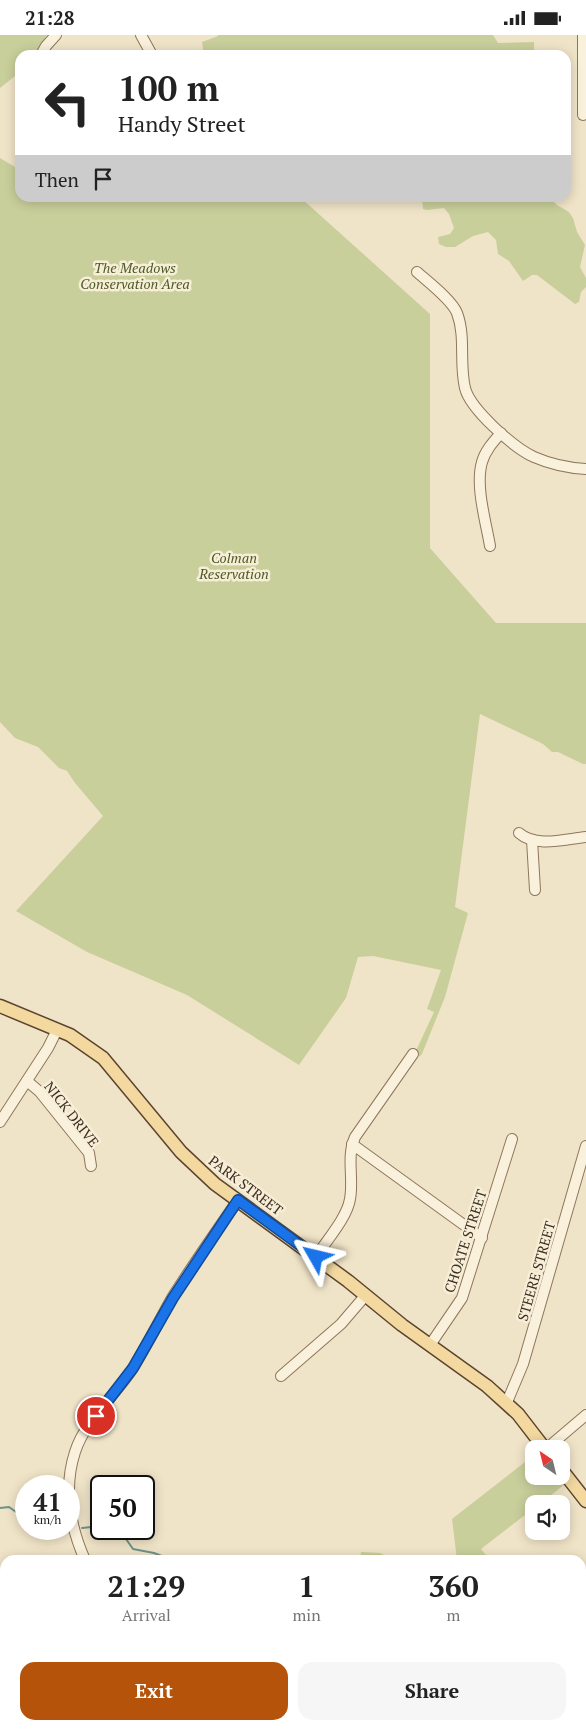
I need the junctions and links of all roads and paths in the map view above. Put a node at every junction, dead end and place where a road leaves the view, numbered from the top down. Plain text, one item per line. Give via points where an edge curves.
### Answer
1 (56, 35) edge
2 (141, 35) edge
3 (583, 35) edge
4 (44, 50) edge
5 (149, 50) edge
6 (583, 115) dead end
7 (417, 272) dead end
8 (501, 433) junction
9 (586, 469) edge
10 (490, 546) dead end
11 (519, 833) dead end
12 (586, 837) edge
13 (532, 841) junction
14 (535, 890) dead end
15 (0, 1006) edge
16 (57, 1030) junction
17 (414, 1054) dead end
18 (27, 1081) junction
19 (0, 1122) edge
20 (512, 1139) dead end
21 (352, 1144) junction
22 (586, 1146) edge
23 (91, 1166) dead end
24 (238, 1200) junction
25 (482, 1238) junction
26 (316, 1257) junction
27 (365, 1296) junction
28 (430, 1345) junction
29 (281, 1376) dead end
30 (506, 1402) junction
31 (586, 1415) edge
32 (539, 1440) edge
33 (557, 1440) edge
34 (570, 1481) edge
35 (586, 1501) edge
36 (83, 1555) edge

1 - 4 street
2 - 5 street
3 - 6 street
7 - 8 street via 456,311 463,339 462,368 466,390 472,404
8 - 9 street via 534,457
8 - 10 street via 482,461 479,475
11 - 13 street
12 - 13 street
13 - 14 street
15 - 16 main road, PARK STREET
16 - 18 street
16 - 24 main road, PARK STREET via 70,1035 103,1059 181,1152 215,1184
17 - 21 street via 359,1129
18 - 19 street
18 - 23 street, NICK DRIVE via 40,1092 89,1153
20 - 25 street, CHOATE STREET
21 - 25 street
21 - 26 street via 348,1205
22 - 30 street, STEERE STREET via 523,1364
24 - 26 main road, PARK STREET
24 - 36 street via 173,1298 133,1368 80,1440 70,1476 69,1496 72,1521
25 - 28 street, CHOATE STREET via 462,1298
26 - 27 main road, PARK STREET
27 - 28 main road, PARK STREET
27 - 29 street via 341,1324
28 - 30 main road, PARK STREET
30 - 32 main road, PARK STREET
31 - 33 street
34 - 35 main road

